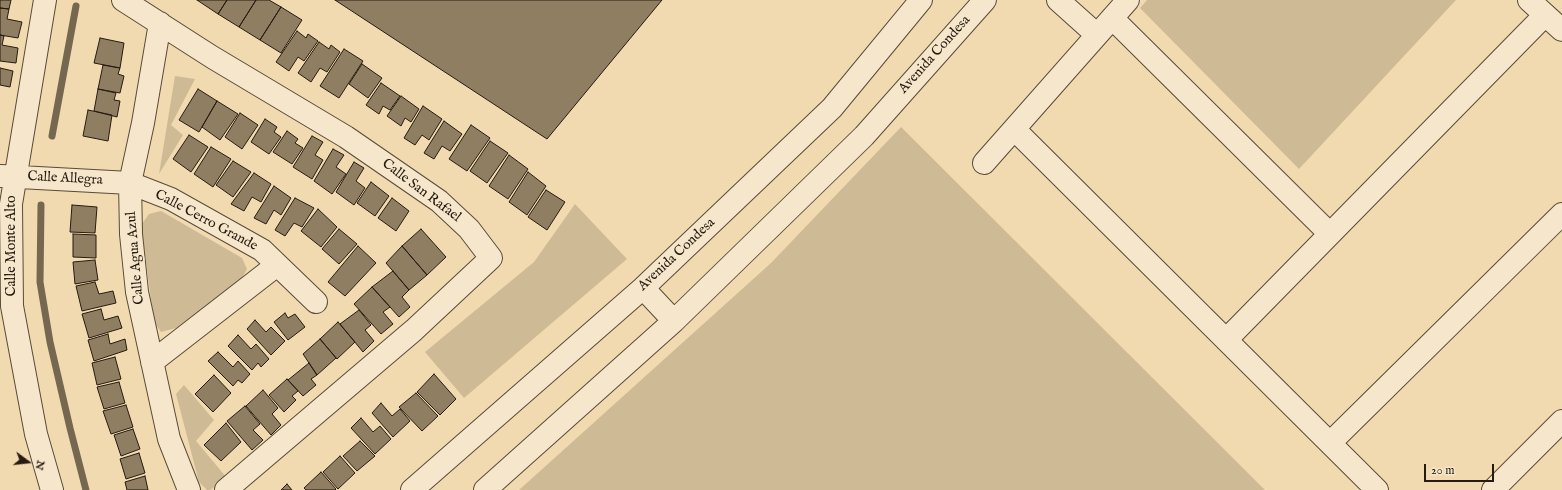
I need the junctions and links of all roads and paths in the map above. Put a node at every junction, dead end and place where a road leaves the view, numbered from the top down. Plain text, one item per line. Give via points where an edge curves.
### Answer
1 (45, 0) edge
2 (123, 0) edge
3 (922, 0) edge
4 (984, 0) edge
5 (1058, 0) edge
6 (1128, 0) edge
7 (1529, 0) edge
8 (1545, 15) junction
9 (1112, 18) junction
10 (160, 23) junction
11 (1562, 30) edge
12 (1097, 35) junction
13 (1014, 129) junction
14 (984, 164) dead end
15 (7, 176) edge
16 (130, 183) junction
17 (1562, 214) edge
18 (1330, 234) junction
19 (277, 265) junction
20 (643, 288) junction
21 (316, 302) dead end
22 (674, 321) junction
23 (1226, 340) junction
24 (152, 362) junction
25 (1562, 421) edge
26 (1330, 443) junction
27 (52, 490) edge
28 (189, 490) edge
29 (226, 490) edge
30 (412, 490) edge
31 (485, 490) edge
32 (1376, 490) edge
33 (1493, 490) edge

1 - 15 street, Calle Monte Alto
2 - 10 street, Calle San Rafael
3 - 20 street, Avenida Condesa via 832,108
4 - 22 street, Avenida Condesa via 864,136
5 - 12 street
6 - 9 street
7 - 8 street
8 - 11 street
8 - 18 street
9 - 12 street
9 - 18 street
10 - 16 street, Calle Agua Azul
10 - 29 street, Calle San Rafael via 346,137 439,201 469,229 491,258 414,330
12 - 13 street
13 - 14 street
13 - 23 street
15 - 16 street, Calle Allegra
15 - 27 street, Calle Monte Alto via 12,306 36,434
16 - 19 street, Calle Cerro Grande via 171,199 262,250
16 - 24 street, Calle Agua Azul via 131,234 137,292
17 - 26 street
18 - 23 street
19 - 21 street, Calle Cerro Grande
19 - 24 street
20 - 22 street
20 - 30 street, Avenida Condesa
22 - 31 street, Avenida Condesa
23 - 26 street
24 - 28 street, Calle Agua Azul via 168,439
25 - 33 street
26 - 32 street

